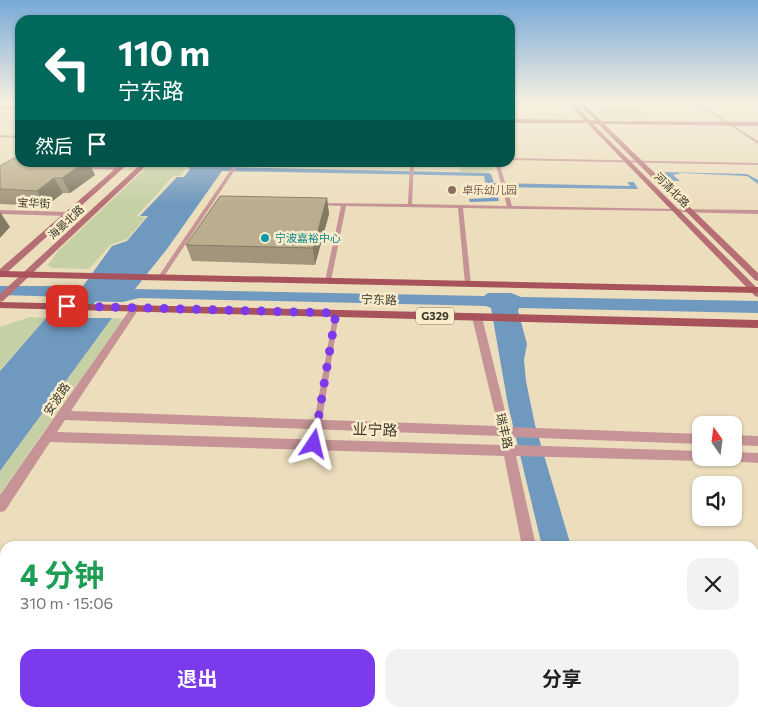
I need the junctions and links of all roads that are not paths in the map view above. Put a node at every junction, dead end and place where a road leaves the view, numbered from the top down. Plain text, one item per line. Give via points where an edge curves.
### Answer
1 (602, 136) edge
2 (614, 136) edge
3 (515, 159) edge
4 (628, 162) junction
5 (640, 162) junction
6 (758, 164) edge
7 (123, 167) edge
8 (143, 167) edge
9 (235, 167) edge
10 (412, 167) edge
11 (498, 167) edge
12 (212, 202) junction
13 (221, 202) edge
14 (316, 204) edge
15 (344, 204) junction
16 (410, 205) junction
17 (460, 206) junction
18 (510, 207) junction
19 (676, 210) junction
20 (689, 211) junction
21 (0, 212) edge
22 (758, 212) edge
23 (0, 216) edge
24 (66, 216) junction
25 (0, 274) edge
26 (25, 274) junction
27 (161, 277) junction
28 (758, 278) edge
29 (328, 281) junction
30 (468, 284) junction
31 (757, 291) edge
32 (0, 299) edge
33 (0, 305) edge
34 (136, 307) junction
35 (336, 313) junction
36 (477, 317) junction
37 (758, 324) edge
38 (62, 415) junction
39 (318, 425) junction
40 (504, 431) junction
41 (48, 437) junction
42 (692, 439) edge
43 (742, 440) edge
44 (758, 441) edge
45 (314, 444) junction
46 (509, 450) junction
47 (692, 456) edge
48 (742, 457) edge
49 (758, 458) edge
50 (0, 506) edge
51 (528, 541) edge

1 - 4 main road, 河清北路
2 - 5 main road, 河清北路
3 - 4 street
4 - 5 street
4 - 19 main road, 河清北路
5 - 6 street
5 - 20 main road, 河清北路
7 - 24 main road, 海晏北路
8 - 26 main road, 海晏北路
9 - 12 street
10 - 16 street
11 - 18 street
12 - 13 street
12 - 27 street
14 - 15 street
15 - 16 street
15 - 29 street
16 - 17 street
17 - 18 street
17 - 30 street
18 - 19 street
19 - 20 street
19 - 31 main road, 河清北路
20 - 22 street
20 - 28 main road, 河清北路
21 - 24 street, 宝华街
23 - 24 street, 宝华街
24 - 25 main road, 海晏北路
25 - 26 main road, 宁东路
26 - 27 main road, 宁东路
26 - 32 main road, 海晏北路
27 - 29 main road, 宁东路
29 - 30 main road, 宁东路
30 - 31 main road, 宁东路
33 - 34 main road, 宁东路 / G329
34 - 35 main road, 宁东路 / G329
34 - 38 street, 安波路
35 - 36 main road, 宁东路 / G329
35 - 39 street
36 - 37 main road, 宁东路 / G329
36 - 40 street, 瑞丰路
38 - 39 street, 业宁路
38 - 41 street, 安波路
39 - 40 street, 业宁路
39 - 45 street
40 - 42 street, 业宁路
40 - 46 street, 瑞丰路
41 - 45 street, 业宁路
41 - 50 street, 安波路
43 - 44 street
45 - 46 street, 业宁路
46 - 47 street, 业宁路
46 - 51 street, 瑞丰路
48 - 49 street

